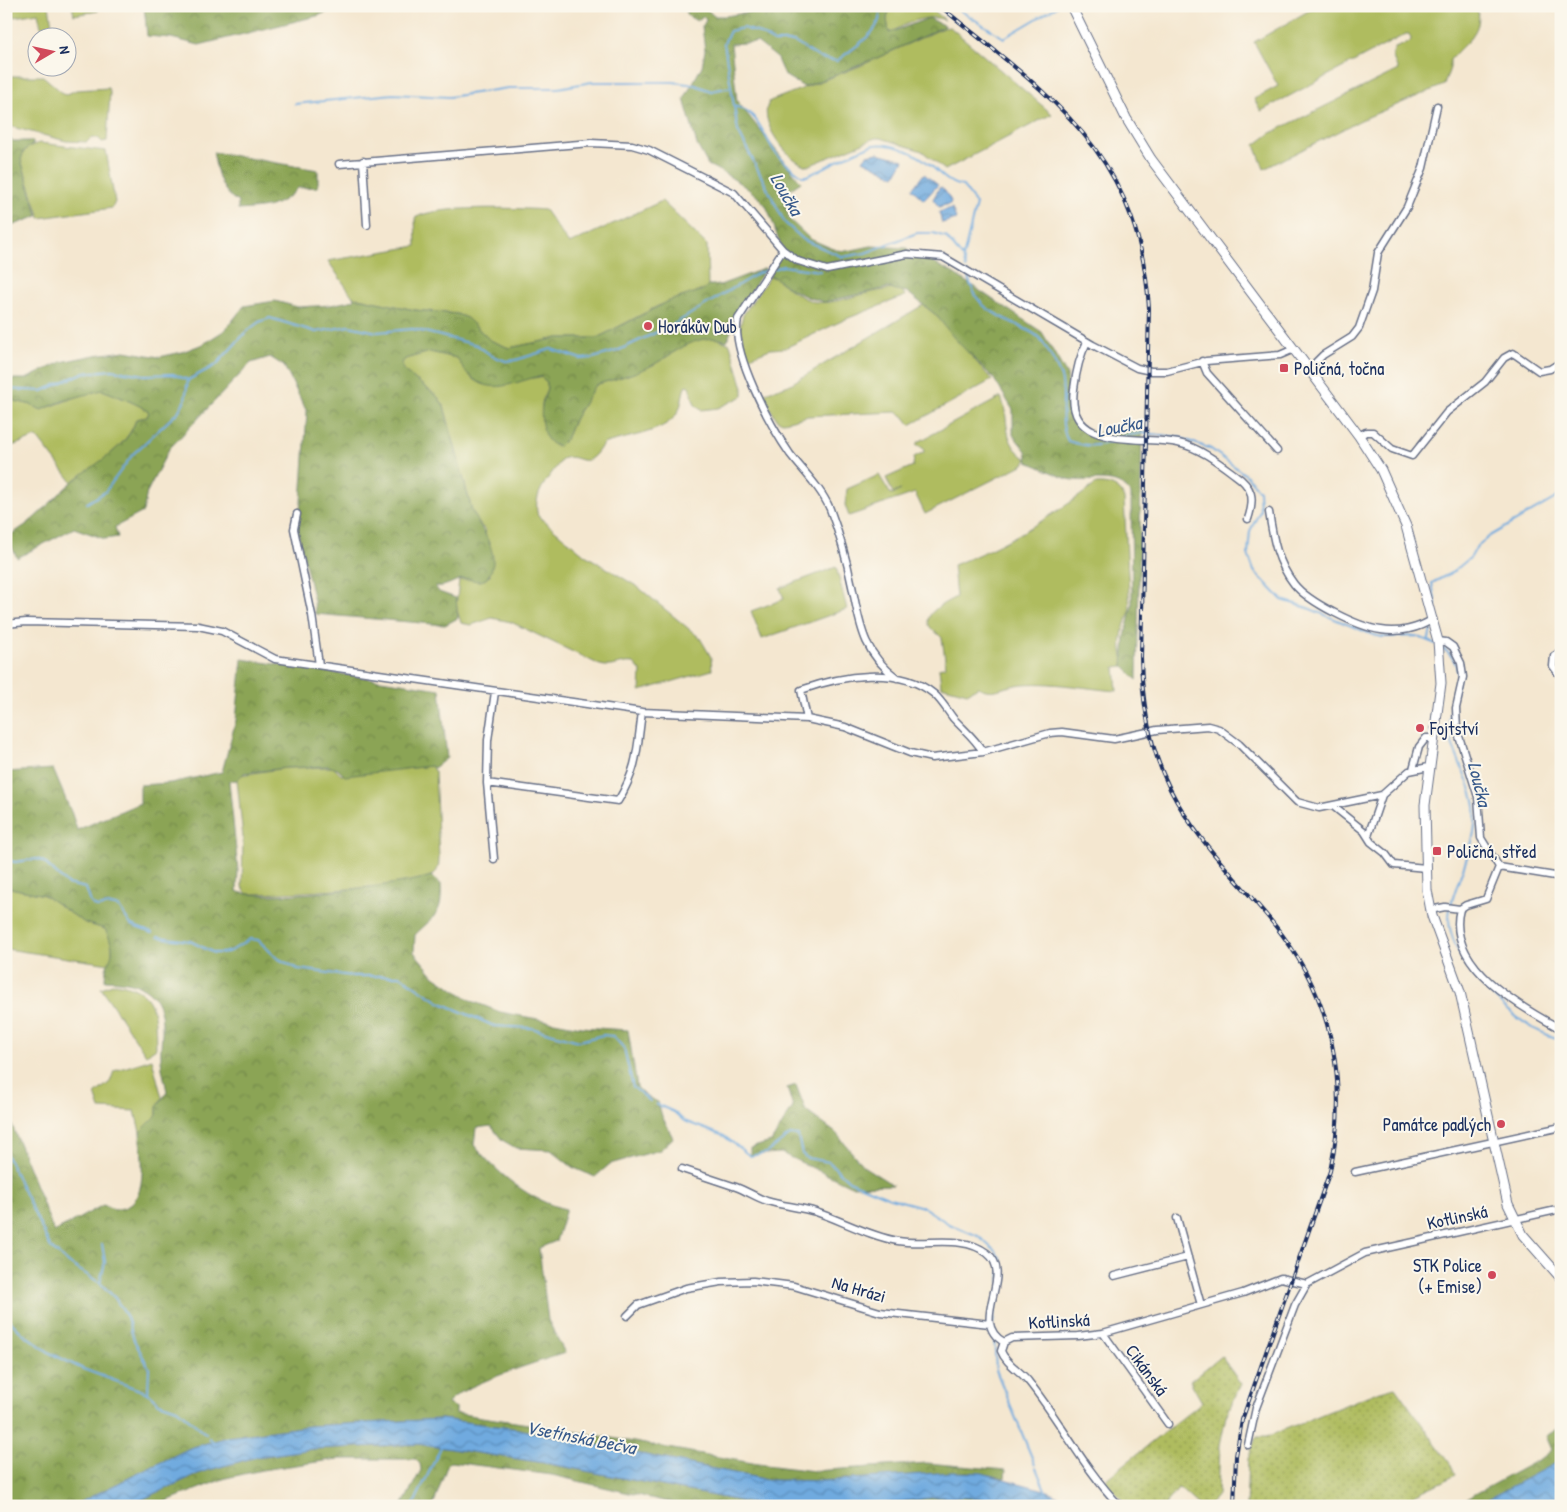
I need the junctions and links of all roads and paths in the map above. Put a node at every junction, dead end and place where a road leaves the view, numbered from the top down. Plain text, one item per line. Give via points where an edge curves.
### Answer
1 (1071, 6) edge
2 (1437, 106) dead end
3 (362, 161) junction
4 (339, 164) dead end
5 (367, 225) dead end
6 (783, 250) junction
7 (1087, 342) junction
8 (1294, 349) junction
9 (1202, 361) junction
10 (1561, 362) edge
11 (1309, 369) junction
12 (1359, 436) junction
13 (1277, 451) dead end
14 (1269, 512) dead end
15 (297, 514) dead end
16 (1248, 519) dead end
17 (1432, 619) junction
18 (6, 624) edge
19 (1438, 641) junction
20 (1561, 652) edge
21 (319, 665) junction
22 (1561, 677) edge
23 (897, 678) junction
24 (495, 692) junction
25 (642, 712) junction
26 (807, 719) junction
27 (1434, 738) junction
28 (982, 752) junction
29 (1429, 767) junction
30 (1413, 769) junction
31 (487, 783) junction
32 (1382, 795) junction
33 (1334, 807) junction
34 (1368, 836) junction
35 (494, 859) dead end
36 (1499, 867) junction
37 (1426, 868) junction
38 (1561, 877) edge
39 (1458, 908) junction
40 (1430, 910) junction
41 (1561, 1029) edge
42 (1561, 1127) edge
43 (1492, 1142) junction
44 (682, 1169) dead end
45 (1355, 1172) dead end
46 (1561, 1209) edge
47 (1177, 1218) dead end
48 (1514, 1220) junction
49 (1188, 1257) junction
50 (1114, 1276) dead end
51 (1561, 1278) edge
52 (1307, 1284) junction
53 (1201, 1305) junction
54 (628, 1316) dead end
55 (990, 1324) junction
56 (1103, 1333) junction
57 (1004, 1342) junction
58 (1168, 1424) dead end
59 (1248, 1445) dead end
60 (1120, 1506) edge

1 - 8 main road via 1126,118 1151,159
2 - 11 street via 1423,168 1407,207 1378,253 1372,291 1359,328 1352,337 1323,355
3 - 4 street
3 - 5 street
3 - 6 street via 591,143 632,145 649,150 734,193
6 - 7 street via 798,261 827,270 907,254 933,254 953,261
6 - 23 street via 741,314 736,328 737,342 765,413 830,509 865,640 880,663
7 - 9 street via 1145,371 1166,371
7 - 16 street via 1077,366 1072,400 1078,422 1087,429 1108,436 1178,443 1198,451 1250,488 1253,500
8 - 9 street via 1280,355
8 - 11 main road
9 - 13 street via 1208,373
10 - 12 street via 1550,369 1539,370 1513,353 1504,358 1485,382 1447,412 1412,456 1392,449 1373,432
11 - 12 main road
12 - 17 main road via 1380,470 1402,518
14 - 17 street via 1274,546 1282,564 1293,582 1310,599 1381,630 1413,628
15 - 21 street via 294,529
17 - 19 main road
18 - 21 street via 198,626 222,631 275,659
19 - 27 main road via 1441,683
19 - 36 street via 1453,647 1461,663 1463,677 1456,708 1458,730 1478,797 1481,838
20 - 22 street via 1554,656 1552,666
21 - 24 street
23 - 26 street via 851,678 801,690
23 - 28 street via 934,694
24 - 25 street
24 - 31 street via 488,740
25 - 26 street
25 - 31 street via 631,779 618,801
26 - 28 street via 845,727 910,753 932,758
27 - 29 main road
27 - 30 street via 1426,738 1420,743
28 - 33 street via 1050,733 1114,739 1157,730 1208,726 1219,729 1239,744 1297,802 1319,808
29 - 30 street
29 - 37 main road via 1425,805
30 - 32 street
31 - 35 street
32 - 33 street
32 - 34 street
33 - 34 street
34 - 37 street via 1394,865
36 - 38 street
36 - 39 street via 1486,899
37 - 40 main road
39 - 40 street
39 - 41 street via 1460,938 1479,970 1520,1007
40 - 43 main road via 1460,992
42 - 43 street
43 - 45 street
43 - 48 main road via 1504,1194
44 - 55 street via 767,1201 815,1212 898,1241 949,1242 976,1247 995,1263
46 - 48 street, Kotlinská
47 - 49 street
48 - 51 main road via 1531,1245
48 - 52 street, Kotlinská via 1365,1252
49 - 50 street
49 - 53 street
52 - 53 street, Kotlinská via 1281,1278
52 - 59 street via 1294,1305 1256,1408
53 - 56 street, Kotlinská
54 - 55 street, Na Hrázi via 638,1305 670,1293 721,1282 776,1283 880,1312
55 - 57 street via 994,1336
56 - 57 street, Kotlinská via 1012,1338
56 - 58 street, Cikánská
57 - 60 street via 1001,1351 1004,1358 1029,1382

